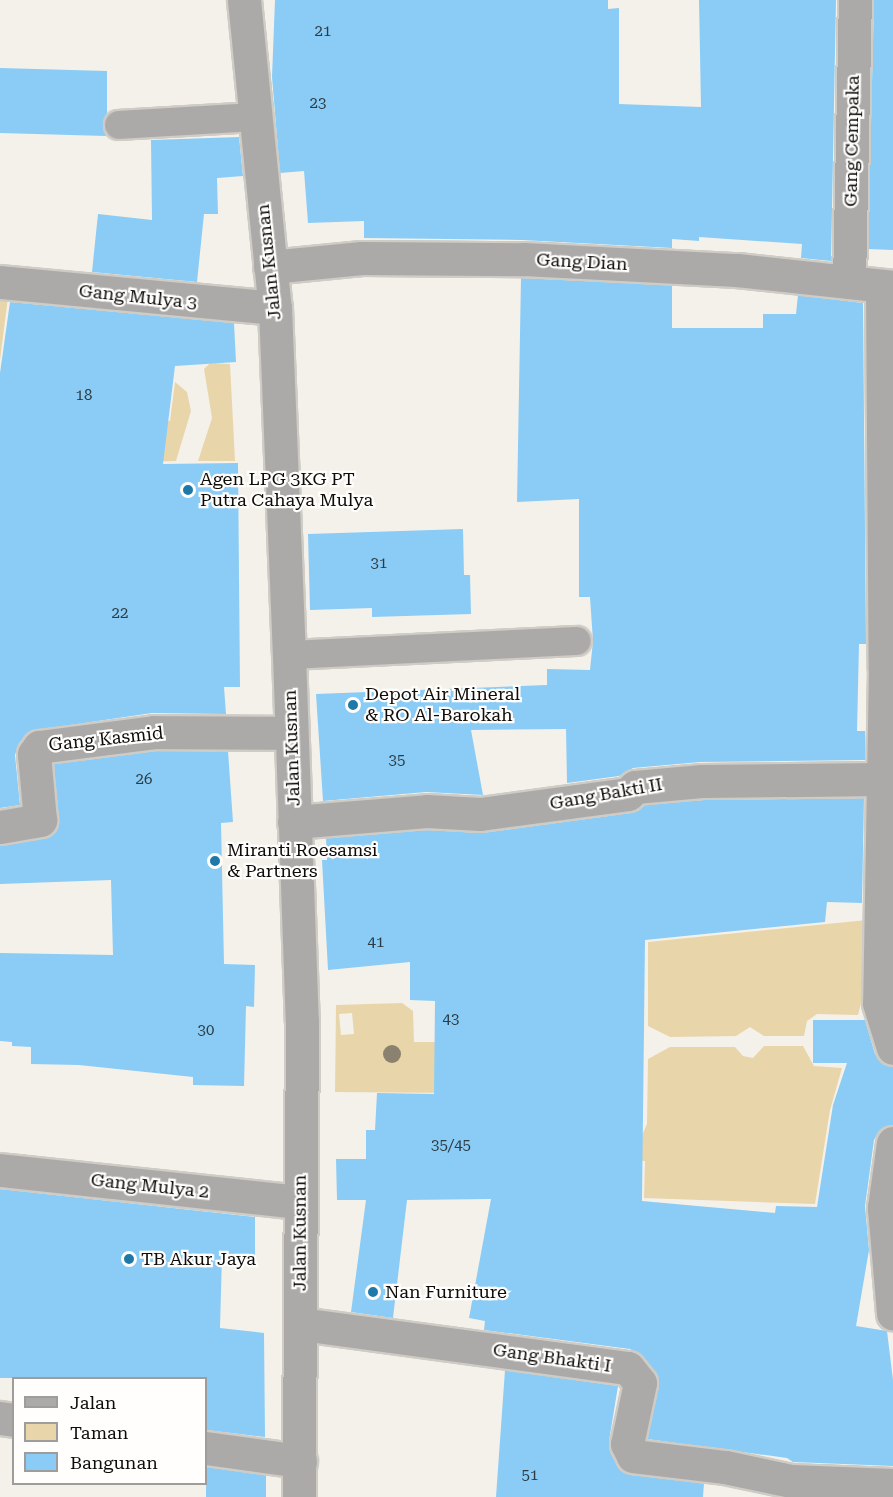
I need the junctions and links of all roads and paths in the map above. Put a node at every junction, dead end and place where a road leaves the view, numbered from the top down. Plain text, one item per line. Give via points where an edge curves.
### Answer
1 (244, 0) edge
2 (855, 0) edge
3 (229, 118) junction
4 (119, 125) dead end
5 (270, 267) junction
6 (0, 282) edge
7 (849, 282) junction
8 (888, 287) edge
9 (249, 307) junction
10 (577, 642) dead end
11 (289, 655) junction
12 (291, 733) junction
13 (882, 779) junction
14 (294, 822) junction
15 (0, 827) edge
16 (893, 1048) edge
17 (893, 1143) edge
18 (0, 1170) edge
19 (299, 1202) junction
20 (893, 1314) edge
21 (301, 1324) junction
22 (207, 1448) edge
23 (300, 1461) junction
24 (893, 1485) edge
25 (300, 1497) edge

1 - 3 street, Jalan Kusnan
2 - 7 street, Gang Cempaka
3 - 4 lane
3 - 5 street, Jalan Kusnan
5 - 7 street, Gang Dian via 362,258 524,260 737,270
5 - 9 street, Jalan Kusnan
6 - 9 street, Gang Mulya 3
7 - 8 street, Gang Dian
8 - 13 street
9 - 11 street, Jalan Kusnan
10 - 11 lane
11 - 12 street, Jalan Kusnan
12 - 14 street, Jalan Kusnan
12 - 15 street, Gang Kasmid via 154,732 39,747 34,754 40,820
13 - 14 street, Gang Bakti II via 702,781 635,787 628,794 480,814 427,811
13 - 16 street via 879,1003
14 - 19 street, Jalan Kusnan via 302,1021
17 - 20 street via 884,1208
18 - 19 street, Gang Mulya 2
19 - 21 street, Jalan Kusnan
21 - 23 street, Jalan Kusnan
21 - 24 street, Gang Bhakti I via 628,1368 640,1383 627,1444 633,1456 725,1467 791,1481
22 - 23 street
23 - 25 street, Jalan Kusnan

